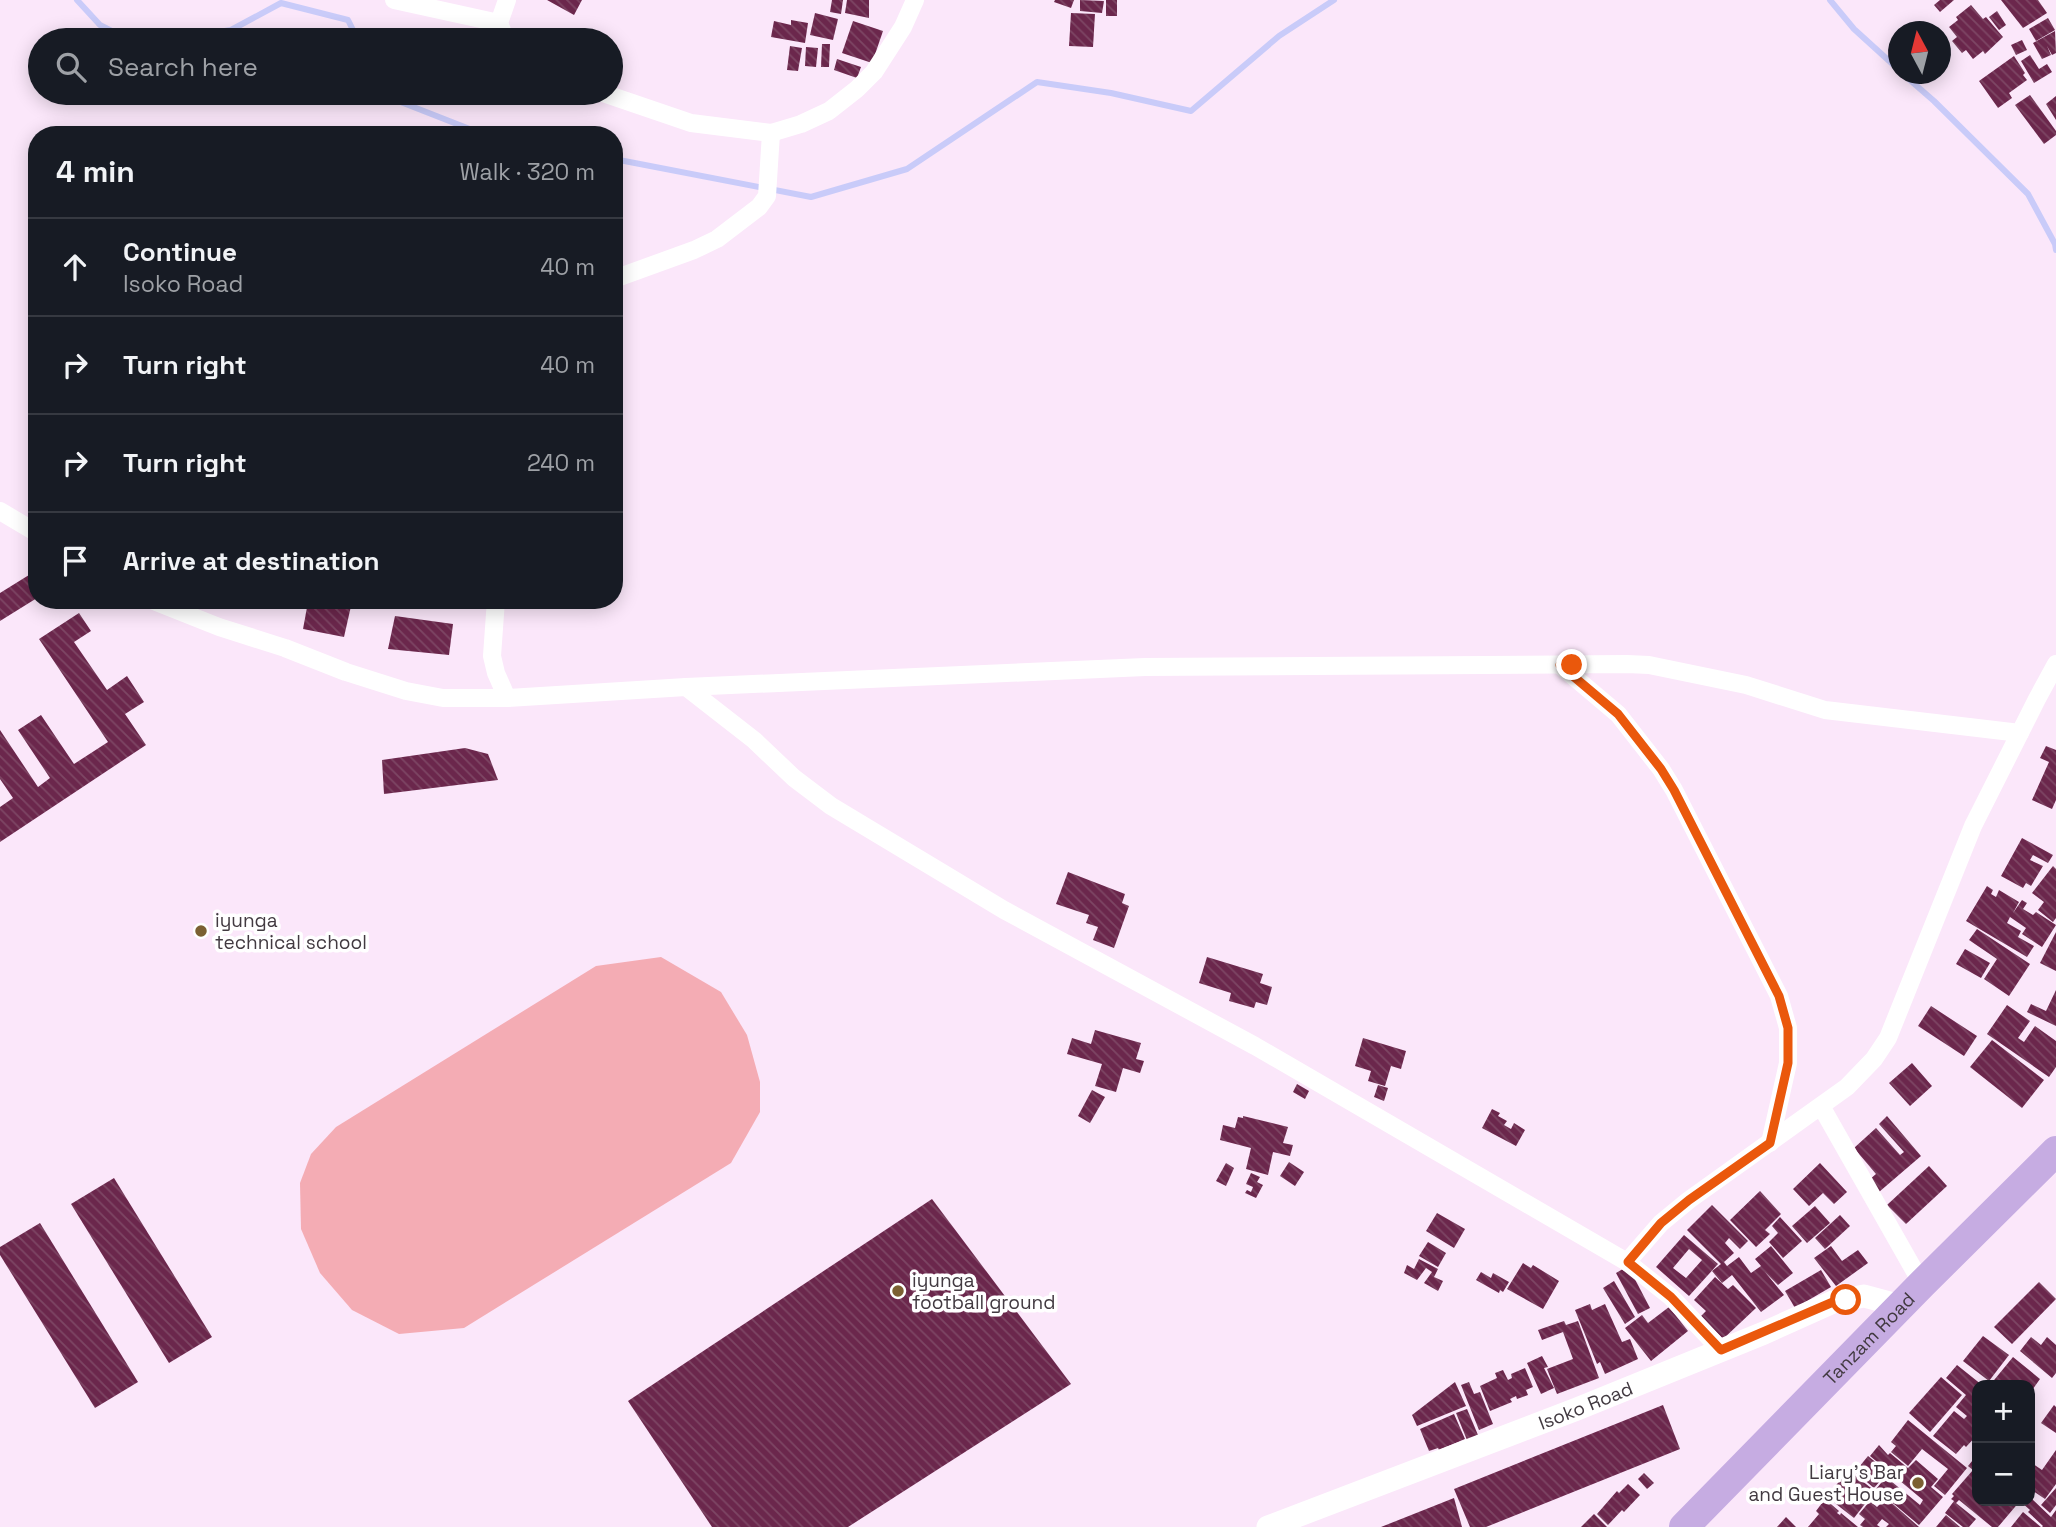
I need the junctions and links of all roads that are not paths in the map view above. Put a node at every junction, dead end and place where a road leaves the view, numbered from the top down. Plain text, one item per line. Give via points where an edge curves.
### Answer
1 (394, 0) edge
2 (507, 0) edge
3 (915, 0) edge
4 (488, 28) edge
5 (503, 28) edge
6 (623, 100) edge
7 (771, 134) junction
8 (623, 276) edge
9 (0, 511) edge
10 (28, 528) edge
11 (173, 609) edge
12 (496, 609) edge
13 (2056, 664) edge
14 (1560, 665) junction
15 (686, 687) junction
16 (507, 698) junction
17 (2020, 733) junction
18 (1821, 1106) junction
19 (1770, 1143) junction
20 (2056, 1151) edge
21 (1628, 1262) junction
22 (1922, 1284) junction
23 (1901, 1306) junction
24 (1721, 1350) junction
25 (1268, 1527) edge
26 (1684, 1527) edge

1 - 4 street
2 - 5 street
3 - 7 street via 874,72 857,89 829,111
6 - 7 street via 691,123
7 - 8 street via 767,196 759,207 717,239
9 - 10 street
11 - 16 street via 406,691 443,698
12 - 16 street via 493,661
13 - 17 street
14 - 15 street via 1145,667
14 - 17 street via 1648,665 1746,685 1825,710
14 - 19 street via 1618,714 1661,769 1779,996 1788,1028 1788,1063
15 - 16 street
15 - 21 street via 831,806 1004,910 1255,1046
17 - 18 street via 1973,826 1888,1038 1847,1087
18 - 19 street
18 - 22 street
19 - 21 street via 1661,1223
20 - 22 highway, Tanzam Road
21 - 24 street via 1671,1297
22 - 23 highway, Tanzam Road
23 - 24 street, Isoko Road via 1864,1296 1833,1302
23 - 26 highway, Tanzam Road
24 - 25 street, Isoko Road

